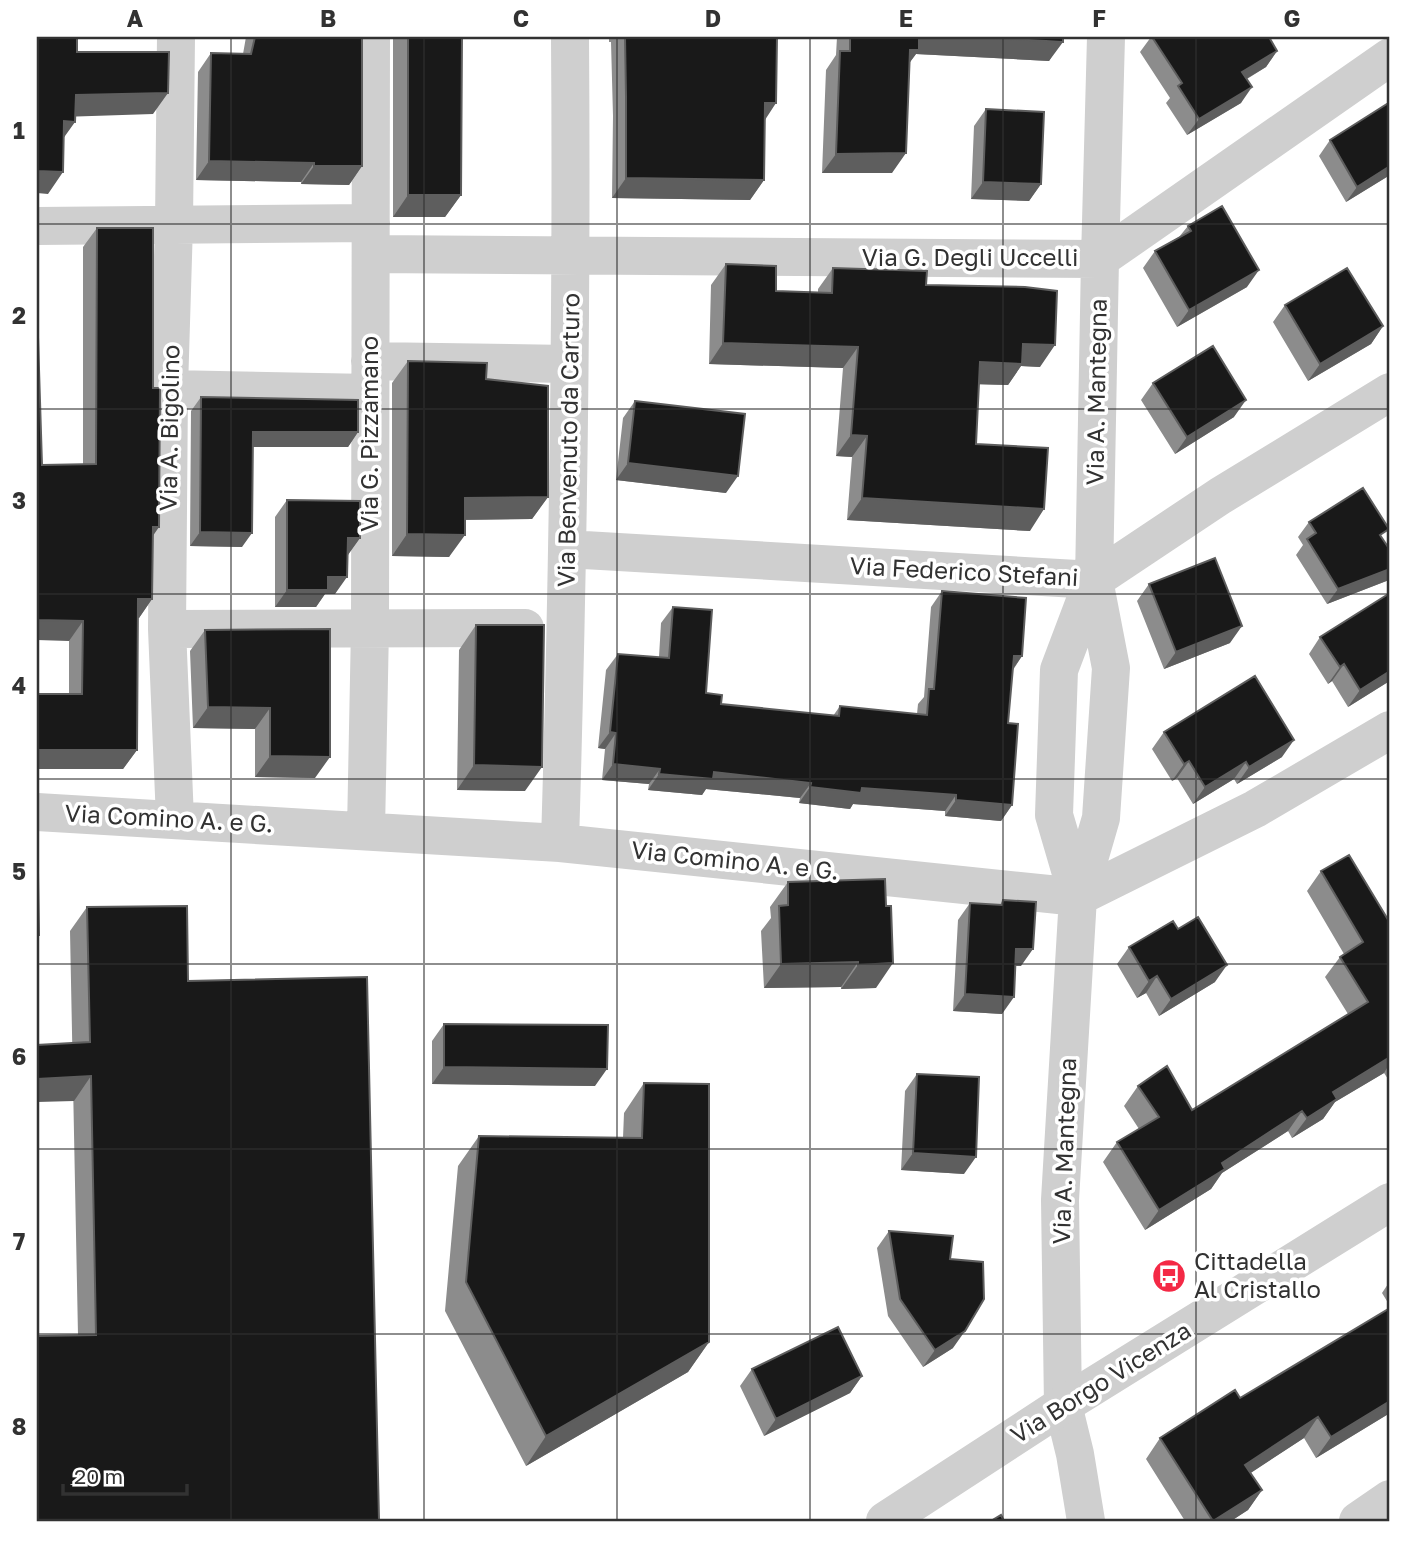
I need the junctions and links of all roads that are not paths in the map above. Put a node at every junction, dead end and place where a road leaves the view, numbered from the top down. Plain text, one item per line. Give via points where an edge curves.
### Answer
1 (176, 37) edge
2 (371, 37) edge
3 (570, 37) edge
4 (1106, 37) edge
5 (1390, 57) edge
6 (174, 224) junction
7 (37, 226) edge
8 (371, 238) junction
9 (571, 256) junction
10 (1100, 259) junction
11 (569, 364) junction
12 (370, 377) junction
13 (169, 389) junction
14 (1390, 392) edge
15 (567, 549) junction
16 (1094, 580) junction
17 (370, 627) junction
18 (567, 628) junction
19 (167, 629) junction
20 (1390, 730) edge
21 (37, 812) edge
22 (175, 819) junction
23 (366, 831) junction
24 (560, 843) junction
25 (1078, 897) junction
26 (1390, 1202) edge
27 (1063, 1405) junction
28 (1390, 1499) edge
29 (885, 1521) edge
30 (1086, 1521) edge
31 (1358, 1521) edge

1 - 6 street, Via A. Bigolino
2 - 8 street, Via G. Pizzamano
3 - 9 street, Via Benvenuto da Carturo
4 - 10 street, Via A. Mantegna
5 - 10 street, Via G. Degli Uccelli
6 - 7 street, Via G. Degli Uccelli
6 - 8 street, Via G. Degli Uccelli
6 - 13 street, Via A. Bigolino
8 - 9 street, Via G. Degli Uccelli
8 - 12 street, Via G. Pizzamano
9 - 10 street, Via G. Degli Uccelli
9 - 11 street, Via Benvenuto da Carturo
10 - 16 street, Via A. Mantegna
11 - 12 street
11 - 15 street, Via Benvenuto da Carturo
12 - 13 street
12 - 17 street, Via G. Pizzamano
13 - 19 street, Via A. Bigolino
14 - 16 street, Via Federico Stefani
15 - 16 street, Via Federico Stefani
15 - 18 street, Via Benvenuto da Carturo
16 - 25 street, Via A. Mantegna via 1111,668 1101,818
16 - 25 street, Via A. Mantegna via 1059,670 1054,815
17 - 18 street
17 - 19 street
17 - 23 street, Via G. Pizzamano
18 - 24 street, Via Benvenuto da Carturo
19 - 22 street, Via A. Bigolino
20 - 25 street via 1255,809
21 - 22 street, Via Comino A. e G.
22 - 23 street, Via Comino A. e G.
23 - 24 street, Via Comino A. e G.
24 - 25 street, Via Comino A. e G.
25 - 27 street, Via A. Mantegna via 1060,1200
26 - 27 street, Via Borgo Vicenza
27 - 29 street, Via Borgo Vicenza
27 - 30 street, Via A. Mantegna
28 - 31 street

